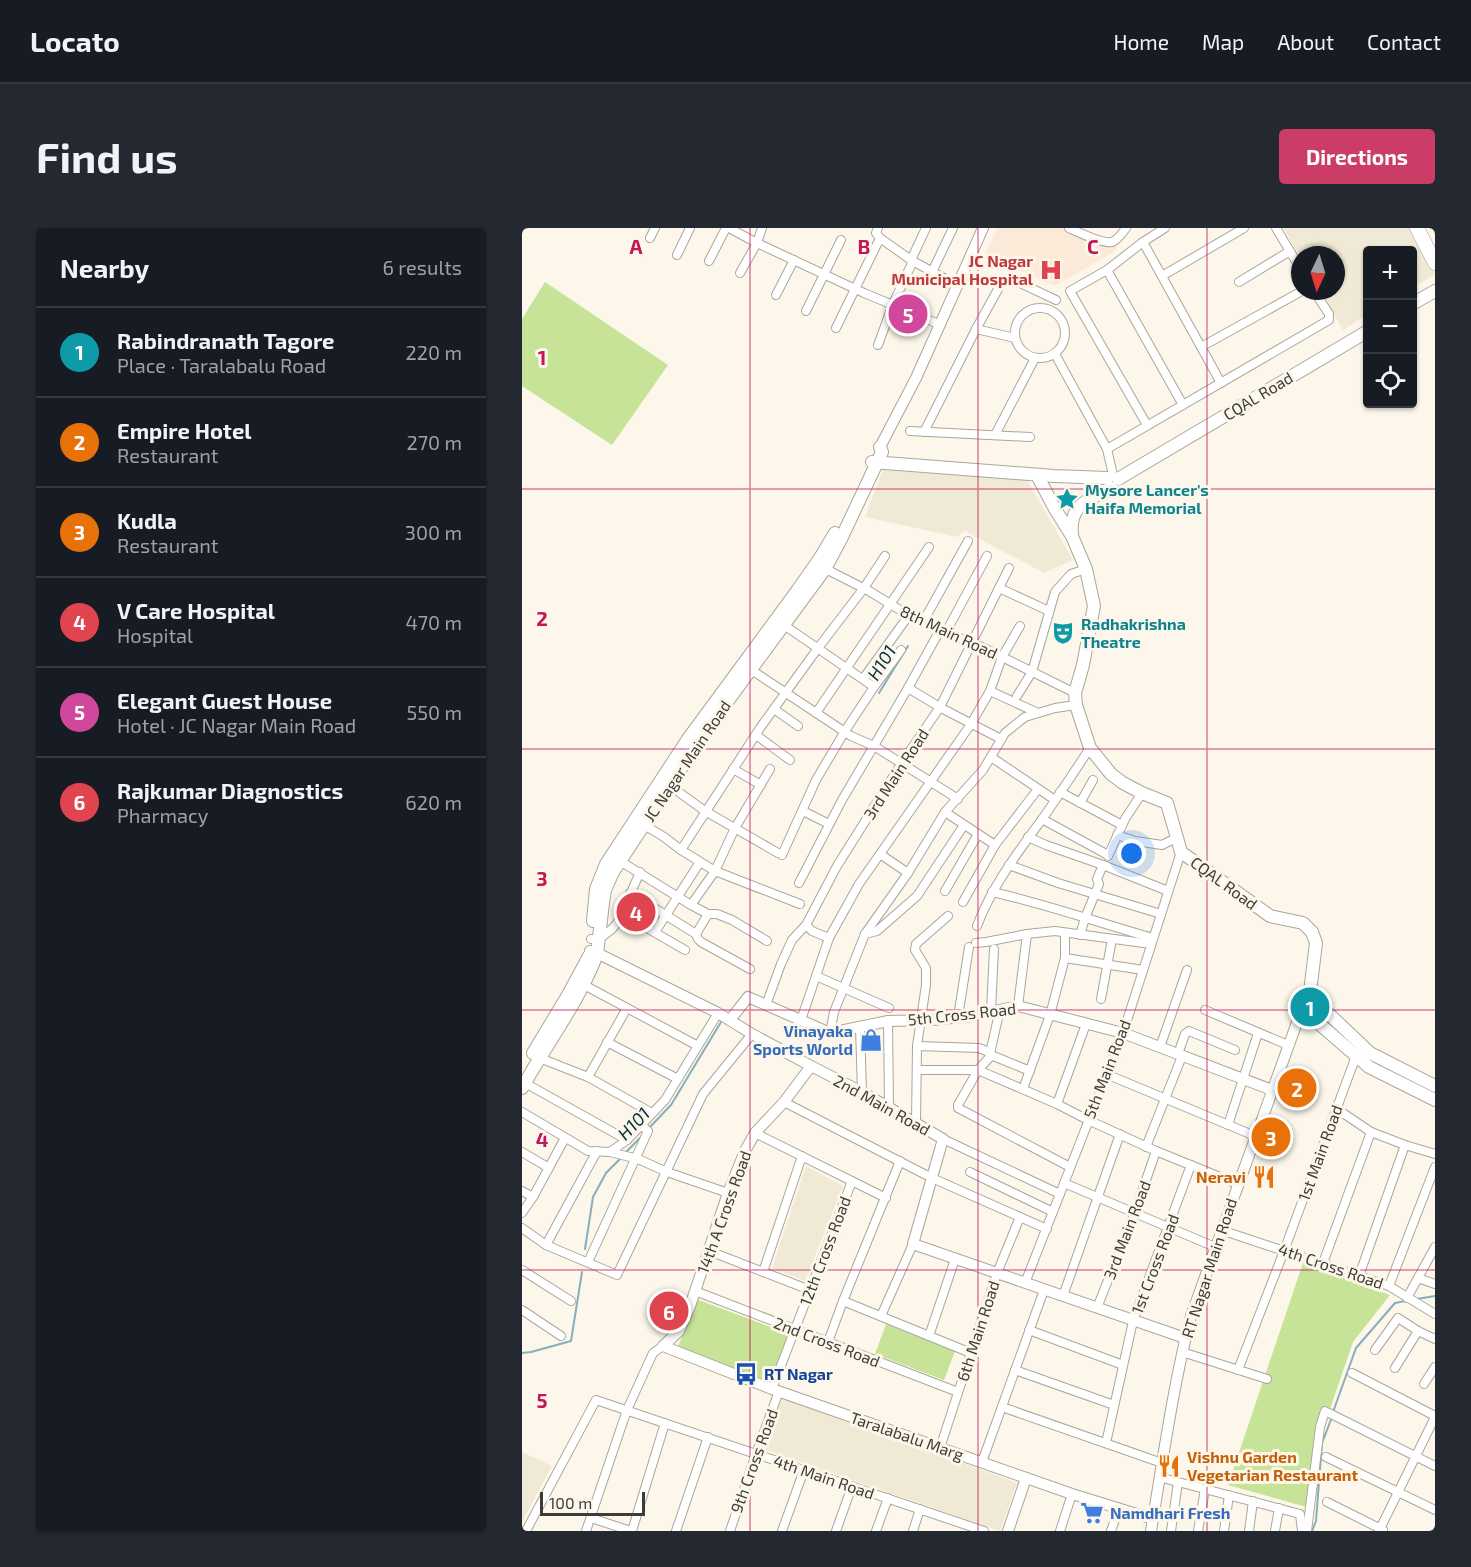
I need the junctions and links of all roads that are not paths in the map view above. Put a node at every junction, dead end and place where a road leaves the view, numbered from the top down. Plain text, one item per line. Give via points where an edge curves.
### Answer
1 (655, 228) edge
2 (690, 228) edge
3 (727, 228) edge
4 (762, 228) edge
5 (878, 228) edge
6 (926, 228) edge
7 (953, 228) edge
8 (983, 228) edge
9 (1069, 228) edge
10 (1126, 228) edge
11 (1165, 228) edge
12 (1244, 228) edge
13 (1276, 228) edge
14 (1417, 228) edge
15 (1426, 228) edge
16 (650, 238) dead end
17 (880, 238) junction
18 (841, 240) dead end
19 (1143, 242) junction
20 (757, 243) junction
21 (1435, 245) edge
22 (1290, 251) joint
23 (677, 255) dead end
24 (794, 260) junction
25 (912, 260) junction
26 (708, 261) dead end
27 (1435, 262) edge
28 (1107, 270) junction
29 (932, 272) junction
30 (740, 273) dead end
31 (825, 275) junction
32 (1162, 276) junction
33 (1239, 282) dead end
34 (958, 286) junction
35 (856, 289) junction
36 (1070, 291) junction
37 (1435, 291) edge
38 (776, 295) dead end
39 (1291, 297) edge
40 (1056, 300) junction
41 (1320, 300) edge
42 (1417, 302) edge
43 (893, 304) junction
44 (1048, 309) junction
45 (806, 311) dead end
46 (941, 325) junction
47 (836, 328) dead end
48 (976, 328) junction
49 (1363, 334) edge
50 (1015, 338) junction
51 (878, 345) dead end
52 (1201, 347) junction
53 (1055, 354) junction
54 (1035, 358) junction
55 (1221, 383) junction
56 (1183, 405) junction
57 (1147, 426) junction
58 (910, 431) dead end
59 (924, 432) junction
60 (995, 435) junction
61 (1030, 437) dead end
62 (880, 447) joint
63 (1107, 449) junction
64 (873, 463) junction
65 (1037, 475) junction
66 (1112, 480) junction
67 (1072, 536) junction
68 (968, 541) dead end
69 (929, 547) dead end
70 (885, 556) dead end
71 (987, 556) dead end
72 (820, 566) junction
73 (1009, 568) dead end
74 (1086, 569) junction
75 (864, 588) junction
76 (999, 588) junction
77 (890, 603) junction
78 (1049, 611) junction
79 (909, 615) junction
80 (780, 622) junction
81 (923, 622) junction
82 (1020, 626) dead end
83 (943, 631) junction
84 (971, 643) junction
85 (818, 648) junction
86 (901, 650) dead end
87 (1002, 657) junction
88 (747, 667) junction
89 (846, 668) junction
90 (1032, 672) junction
91 (863, 679) junction
92 (874, 687) junction
93 (908, 688) junction
94 (990, 691) junction
95 (785, 693) junction
96 (1017, 696) dead end
97 (1076, 699) junction
98 (940, 707) junction
99 (774, 709) junction
100 (816, 713) junction
101 (1038, 713) junction
102 (971, 724) junction
103 (798, 726) dead end
104 (844, 731) junction
105 (756, 735) junction
106 (1001, 740) junction
107 (874, 746) junction
108 (1090, 748) junction
109 (991, 757) junction
110 (790, 760) dead end
111 (901, 764) junction
112 (733, 769) junction
113 (770, 770) dead end
114 (1094, 780) dead end
115 (665, 782) junction
116 (930, 782) junction
117 (761, 785) junction
118 (1038, 789) junction
119 (1060, 792) junction
120 (1142, 794) junction
121 (957, 799) junction
122 (1055, 800) junction
123 (1080, 802) junction
124 (705, 811) junction
125 (803, 811) junction
126 (945, 812) junction
127 (1042, 819) junction
128 (639, 822) junction
129 (829, 824) junction
130 (964, 825) junction
131 (1122, 825) junction
132 (735, 828) junction
133 (978, 834) junction
134 (1118, 835) junction
135 (1028, 837) junction
136 (1176, 838) junction
137 (995, 844) junction
138 (681, 850) junction
139 (1181, 852) junction
140 (880, 854) junction
141 (620, 861) junction
142 (700, 862) junction
143 (1010, 865) junction
144 (1103, 865) junction
145 (715, 871) junction
146 (640, 872) junction
147 (908, 873) junction
148 (799, 883) dead end
149 (945, 891) dead end
150 (1168, 891) junction
151 (992, 892) junction
152 (630, 893) junction
153 (1095, 893) junction
154 (678, 897) junction
155 (963, 902) dead end
156 (800, 904) dead end
157 (691, 905) junction
158 (621, 913) junction
159 (708, 914) junction
160 (1161, 914) junction
161 (666, 915) junction
162 (948, 916) dead end
163 (1084, 918) junction
164 (806, 925) junction
165 (977, 926) dead end
166 (655, 932) junction
167 (1065, 933) junction
168 (696, 934) junction
169 (865, 934) junction
170 (1026, 934) junction
171 (1080, 935) junction
172 (829, 938) junction
173 (1112, 939) junction
174 (767, 941) dead end
175 (1152, 941) junction
176 (594, 946) junction
177 (994, 949) dead end
178 (685, 950) dead end
179 (1065, 958) junction
180 (1108, 965) junction
181 (750, 969) dead end
182 (1143, 970) junction
183 (1187, 970) dead end
184 (816, 976) junction
185 (584, 985) junction
186 (844, 988) junction
187 (1310, 997) junction
188 (1101, 999) dead end
189 (766, 1005) junction
190 (1018, 1006) junction
191 (627, 1008) junction
192 (889, 1008) dead end
193 (996, 1010) junction
194 (1204, 1010) dead end
195 (718, 1013) junction
196 (1304, 1014) junction
197 (1050, 1015) junction
198 (958, 1017) junction
199 (730, 1020) junction
200 (801, 1020) junction
201 (921, 1020) junction
202 (888, 1021) junction
203 (1086, 1024) junction
204 (860, 1027) junction
205 (830, 1033) junction
206 (1122, 1033) junction
207 (1258, 1033) junction
208 (752, 1034) junction
209 (608, 1042) junction
210 (1288, 1045) junction
211 (698, 1046) junction
212 (917, 1046) junction
213 (1160, 1047) junction
214 (1235, 1050) dead end
215 (991, 1055) junction
216 (1180, 1055) junction
217 (536, 1056) junction
218 (1356, 1056) junction
219 (811, 1066) junction
220 (917, 1070) junction
221 (978, 1070) junction
222 (1030, 1071) junction
223 (1106, 1074) junction
224 (588, 1077) junction
225 (678, 1079) junction
226 (1243, 1079) junction
227 (523, 1081) edge
228 (1435, 1086) edge
229 (1023, 1089) junction
230 (1272, 1090) junction
231 (862, 1092) junction
232 (1166, 1099) junction
233 (1435, 1100) edge
234 (784, 1102) junction
235 (1057, 1104) junction
236 (889, 1107) junction
237 (1337, 1110) junction
238 (522, 1112) edge
239 (652, 1113) junction
240 (1088, 1120) junction
241 (916, 1123) junction
242 (1228, 1125) junction
243 (644, 1128) junction
244 (1371, 1132) junction
245 (755, 1133) junction
246 (1120, 1134) junction
247 (1256, 1136) junction
248 (565, 1138) junction
249 (943, 1139) junction
250 (627, 1140) junction
251 (1405, 1145) junction
252 (1146, 1147) junction
253 (597, 1151) junction
254 (1156, 1151) junction
255 (522, 1152) edge
256 (610, 1152) junction
257 (1435, 1154) edge
258 (802, 1156) junction
259 (636, 1159) junction
260 (900, 1161) junction
261 (1191, 1165) junction
262 (1070, 1167) junction
263 (1435, 1167) edge
264 (549, 1168) junction
265 (666, 1172) junction
266 (970, 1172) dead end
267 (932, 1178) junction
268 (852, 1181) junction
269 (1065, 1183) junction
270 (1237, 1184) junction
271 (522, 1191) edge
272 (728, 1193) junction
273 (1060, 1194) junction
274 (533, 1197) junction
275 (1099, 1197) junction
276 (886, 1198) junction
277 (522, 1212) edge
278 (1053, 1212) junction
279 (1135, 1212) junction
280 (1020, 1216) junction
281 (1170, 1226) junction
282 (522, 1228) edge
283 (1047, 1229) junction
284 (1221, 1230) junction
285 (913, 1244) junction
286 (546, 1245) junction
287 (1215, 1246) junction
288 (1435, 1249) edge
289 (709, 1251) junction
290 (1284, 1251) junction
291 (956, 1259) junction
292 (588, 1262) junction
293 (1323, 1263) junction
294 (522, 1270) edge
295 (763, 1272) junction
296 (997, 1273) junction
297 (1359, 1276) junction
298 (1418, 1278) junction
299 (1025, 1283) junction
300 (1435, 1284) edge
301 (1389, 1286) junction
302 (810, 1290) junction
303 (1044, 1290) junction
304 (695, 1291) junction
305 (1063, 1296) junction
306 (1410, 1299) junction
307 (571, 1301) dead end
308 (843, 1301) junction
309 (1097, 1308) junction
310 (522, 1310) edge
311 (1435, 1314) edge
312 (881, 1316) junction
313 (1133, 1321) junction
314 (795, 1329) junction
315 (1029, 1330) junction
316 (1418, 1331) junction
317 (561, 1336) dead end
318 (928, 1336) junction
319 (1185, 1338) junction
320 (1435, 1339) edge
321 (828, 1342) junction
322 (663, 1346) junction
323 (1375, 1350) dead end
324 (1182, 1352) junction
325 (971, 1353) junction
326 (1123, 1365) junction
327 (1435, 1367) edge
328 (1395, 1368) dead end
329 (1015, 1370) junction
330 (1238, 1370) junction
331 (1356, 1375) dead end
332 (1267, 1379) dead end
333 (1424, 1384) dead end
334 (776, 1390) junction
335 (958, 1392) junction
336 (1114, 1405) junction
337 (1002, 1407) junction
338 (627, 1410) junction
339 (1435, 1416) edge
340 (665, 1423) junction
341 (708, 1437) junction
342 (1106, 1443) junction
343 (940, 1448) junction
344 (756, 1454) junction
345 (1416, 1456) junction
346 (1326, 1457) dead end
347 (982, 1462) junction
348 (1162, 1463) junction
349 (1435, 1466) edge
350 (804, 1470) junction
351 (1159, 1477) junction
352 (1026, 1478) junction
353 (1178, 1482) junction
354 (852, 1486) junction
355 (1205, 1488) junction
356 (1398, 1491) junction
357 (1072, 1494) junction
358 (1229, 1495) junction
359 (888, 1498) junction
360 (1254, 1502) junction
361 (1327, 1503) dead end
362 (1119, 1508) junction
363 (1279, 1508) junction
364 (920, 1509) junction
365 (1435, 1510) edge
366 (591, 1518) junction
367 (1153, 1519) junction
368 (957, 1527) edge
369 (1381, 1530) edge
370 (526, 1531) edge
371 (586, 1531) edge
372 (631, 1531) edge
373 (676, 1531) edge
374 (730, 1531) edge
375 (782, 1531) edge
376 (836, 1531) edge
377 (876, 1531) edge
378 (912, 1531) edge
379 (984, 1531) edge
380 (1008, 1531) edge
381 (1060, 1531) edge
382 (1111, 1531) edge
383 (1151, 1531) edge
384 (1171, 1531) edge
385 (1198, 1531) edge
386 (1224, 1531) edge
387 (1249, 1531) edge
388 (1275, 1531) edge
389 (1302, 1531) edge
390 (1307, 1531) edge

1 - 16 street
2 - 23 street
3 - 20 street
3 - 26 street
4 - 20 street
5 - 17 street
6 - 25 street
7 - 29 street
8 - 34 street, JC Nagar Main Road
9 - 10 street via 1112,242
11 - 19 street
12 - 32 street
13 - 22 street
14 - 27 main road
15 - 21 main road
17 - 25 street
17 - 35 street
18 - 31 street
19 - 28 street
19 - 32 street
20 - 24 street
20 - 30 street
22 - 33 street
24 - 31 street
24 - 38 street
25 - 29 street
25 - 43 street
28 - 36 street
28 - 56 street
29 - 34 street
31 - 35 street
31 - 45 street
32 - 52 street
34 - 46 street, JC Nagar Main Road
35 - 43 street
35 - 47 street
36 - 40 street
36 - 57 street
37 - 42 main road
39 - 52 street
40 - 44 street
40 - 48 street via 1008,279 1002,282
41 - 55 street via 1329,320
43 - 46 street
43 - 51 street
44 - 50 street via 1023,314
44 - 53 street via 1056,313 1065,328 1063,345
46 - 62 street, JC Nagar Main Road
48 - 50 street
48 - 59 street
49 - 66 main road, CQAL Road
50 - 54 street via 1022,351
52 - 55 street
53 - 54 street
53 - 63 street
54 - 60 street
55 - 56 street
56 - 57 street
57 - 63 street
58 - 59 street
59 - 60 street
60 - 61 street
62 - 64 main road, JC Nagar Main Road via 882,452
63 - 66 street
64 - 65 main road
64 - 72 main road, JC Nagar Main Road
65 - 66 main road
65 - 67 main road
66 - 67 main road, CQAL Road via 1078,508 1071,524
67 - 74 main road
68 - 81 street
69 - 77 street
70 - 75 street
71 - 83 street
72 - 75 street, 8th Main Road
72 - 80 main road, JC Nagar Main Road
73 - 76 street, 3rd Main Road
74 - 78 street via 1071,574 1063,582
74 - 97 main road via 1094,606
75 - 77 street, 8th Main Road
75 - 85 street
76 - 78 street
76 - 84 street, 3rd Main Road
77 - 79 street, 8th Main Road
77 - 89 street
78 - 90 street
79 - 81 street, 8th Main Road
79 - 91 street
80 - 85 street
80 - 88 main road, JC Nagar Main Road
81 - 83 street, 8th Main Road
82 - 87 street
83 - 84 street, 8th Main Road
83 - 93 street
84 - 87 street, 8th Main Road
84 - 98 street, 3rd Main Road
85 - 89 street
85 - 95 street
86 - 92 street
87 - 90 street, 8th Main Road
87 - 94 street
88 - 95 street
88 - 115 main road, JC Nagar Main Road via 707,729
89 - 91 street
89 - 100 street
90 - 96 street
90 - 97 street, 8th Main Road
91 - 92 street
92 - 104 street
93 - 98 street
93 - 107 street
94 - 101 street
94 - 102 street
95 - 99 street
95 - 100 street
97 - 101 street
97 - 108 main road, CQAL Road
98 - 102 street
98 - 111 street, 3rd Main Road
99 - 103 street
99 - 105 street
100 - 104 street
101 - 106 street via 1024,717
102 - 106 street
102 - 116 street
104 - 107 street
104 - 125 street
105 - 110 street
105 - 112 street
106 - 109 street
107 - 111 street
107 - 129 street
108 - 119 street
108 - 120 main road, CQAL Road via 1111,774
109 - 118 street
109 - 121 street
111 - 116 street
111 - 164 street, 3rd Main Road via 837,866
112 - 117 street
112 - 124 street
113 - 117 street
114 - 123 street
115 - 124 street
115 - 128 main road, JC Nagar Main Road
116 - 121 street
116 - 140 street
117 - 132 street
118 - 122 street
118 - 137 street
119 - 122 street
119 - 123 street
120 - 131 street
120 - 136 main road, CQAL Road via 1169,805
121 - 126 street
122 - 127 street
123 - 131 street
124 - 132 street
124 - 138 street
125 - 129 street
125 - 132 street via 780,854
126 - 130 street
126 - 147 street
127 - 134 street via 1108,855
127 - 135 street
128 - 138 street
128 - 141 main road, JC Nagar Main Road
128 - 176 main road, JC Nagar Main Road via 599,879 594,902
129 - 148 street
130 - 133 street
130 - 169 street via 917,896 877,931
131 - 134 street
132 - 145 street
133 - 137 street
133 - 149 street
134 - 136 street via 1162,845
135 - 143 street
135 - 144 street
136 - 139 main road, CQAL Road
137 - 155 street
138 - 142 street
139 - 150 street, 5th Main Road
139 - 187 main road, CQAL Road via 1270,916 1304,923 1316,943
140 - 147 street
140 - 172 street
141 - 146 street
141 - 176 main road, JC Nagar Main Road via 605,890
142 - 145 street
142 - 154 street
143 - 151 street
143 - 153 street
144 - 150 street
144 - 153 street
145 - 156 street
145 - 157 street
146 - 152 street
146 - 154 street
147 - 169 street
150 - 160 street, 5th Main Road
151 - 163 street
151 - 165 street
152 - 158 street
152 - 161 street
153 - 160 street
153 - 163 street
154 - 157 street
154 - 161 street
157 - 159 street
158 - 166 street
158 - 176 street via 612,929
159 - 168 street
159 - 174 street via 732,920
160 - 175 street, 5th Main Road
161 - 166 street
161 - 168 street
162 - 201 street via 915,946 926,968
163 - 171 street
163 - 175 street
164 - 172 street
164 - 189 street, 3rd Main Road via 792,940
166 - 178 street
167 - 170 street
167 - 171 street
167 - 179 street
168 - 181 street via 702,942
169 - 186 street
170 - 190 street
170 - 198 street via 973,945
171 - 173 street
172 - 184 street
173 - 175 street
173 - 180 street
175 - 182 street, 5th Main Road
176 - 185 main road, JC Nagar Main Road
176 - 195 street, 2nd Main Road
176 - 217 main road, JC Nagar Main Road
177 - 193 street
179 - 180 street
179 - 197 street
180 - 182 street
180 - 188 street
182 - 206 street, 5th Main Road
183 - 213 street
184 - 186 street
184 - 200 street
185 - 191 street
185 - 217 main road, JC Nagar Main Road
186 - 192 street
186 - 205 street
187 - 196 main road via 1316,1007 1314,1012
187 - 196 main road via 1300,997 1296,1002 1296,1009
187 - 228 main road via 1370,1053
189 - 199 street via 748,997
189 - 200 street
190 - 193 street, 5th Cross Road
190 - 197 street, 5th Cross Road
191 - 209 street
191 - 211 street
193 - 198 street, 5th Cross Road
193 - 215 street
194 - 207 street
195 - 199 street, 2nd Main Road
195 - 211 street
196 - 210 street, RT Nagar Main Road
196 - 218 main road
197 - 203 street, 5th Cross Road
197 - 222 street
198 - 201 street, 5th Cross Road
199 - 208 street, 2nd Main Road
200 - 205 street
201 - 202 street, 5th Cross Road
201 - 212 street
202 - 204 street, 5th Cross Road
202 - 236 street
203 - 206 street, 5th Cross Road
203 - 235 street
204 - 205 street, 5th Cross Road
204 - 231 street
206 - 213 street, 5th Cross Road
206 - 223 street, 5th Main Road
207 - 210 street
207 - 226 street
208 - 219 street, 2nd Main Road
208 - 265 street via 703,1094
209 - 224 street
209 - 225 street
210 - 230 street, RT Nagar Main Road
211 - 225 street
212 - 215 street via 979,1048
212 - 220 street
213 - 216 street, 5th Cross Road
214 - 216 street via 1189,1031
215 - 221 street
215 - 222 street
216 - 226 street, 5th Cross Road
216 - 232 street
217 - 224 street
217 - 227 main road, JC Nagar Main Road
218 - 233 main road via 1369,1067
218 - 237 street, 1st Main Road
219 - 231 street, 2nd Main Road
219 - 234 street, 14th A Cross Road
220 - 221 street
220 - 241 street
221 - 229 street
221 - 262 street via 958,1105 960,1110
222 - 229 street
223 - 232 street
223 - 240 street, 5th Main Road
224 - 239 street
225 - 239 street
226 - 230 street, 5th Cross Road
226 - 242 street
227 - 250 street
229 - 235 street
230 - 247 street, RT Nagar Main Road
231 - 236 street, 2nd Main Road
232 - 242 street
232 - 252 street
234 - 245 street, 14th A Cross Road
234 - 260 street
235 - 240 street
236 - 241 street, 2nd Main Road
237 - 244 street
237 - 290 street, 1st Main Road
238 - 248 street
239 - 243 street
240 - 246 street
240 - 262 street, 5th Main Road
241 - 249 street, 2nd Main Road
242 - 247 street
243 - 250 street
243 - 259 street
244 - 251 street
244 - 293 street
245 - 258 street
245 - 272 street, 14th A Cross Road
246 - 252 street
246 - 275 street
247 - 270 street, RT Nagar Main Road
248 - 253 street via 588,1151
248 - 264 street
249 - 267 street, 2nd Main Road
249 - 273 street
250 - 256 street
251 - 257 street
251 - 297 street
252 - 254 street
253 - 256 street
253 - 286 street
254 - 261 street
254 - 279 street, 3rd Main Road
255 - 264 street
256 - 259 street
258 - 268 street
258 - 295 street
259 - 265 street
259 - 292 street
260 - 267 street
260 - 276 street
261 - 270 street
261 - 281 street, 1st Cross Road
262 - 269 street, 5th Main Road
263 - 301 street
264 - 274 street
265 - 272 street
265 - 292 street via 617,1275
266 - 278 street
267 - 280 street
267 - 285 street, 2nd Main Road
268 - 276 street
268 - 302 street, 12th Cross Road
269 - 273 street, 5th Main Road
269 - 275 street
270 - 284 street, RT Nagar Main Road
271 - 274 street
272 - 289 street, 14th A Cross Road
273 - 278 street, 5th Main Road
274 - 277 street
275 - 279 street
275 - 305 street
276 - 308 street
278 - 283 street, 5th Main Road
279 - 281 street
279 - 309 street, 3rd Main Road
280 - 283 street
280 - 296 street, 6th Main Road
281 - 287 street
281 - 313 street, 1st Cross Road
282 - 286 street
283 - 299 street, 5th Main Road
284 - 287 street, RT Nagar Main Road
284 - 290 street, 4th Cross Road
285 - 291 street
285 - 312 street
286 - 292 street
287 - 319 street, RT Nagar Main Road
288 - 298 street
289 - 295 street
289 - 304 street, 14th A Cross Road
290 - 293 street, 4th Cross Road
290 - 330 street, 1st Main Road
291 - 296 street
291 - 318 street
293 - 297 street, 4th Cross Road
294 - 307 street
295 - 302 street
296 - 299 street
296 - 325 street, 6th Main Road
297 - 301 street, 4th Cross Road
298 - 300 street
298 - 306 street
299 - 303 street
301 - 306 street, 4th Cross Road
302 - 314 street, 12th Cross Road
303 - 305 street
303 - 315 street
304 - 314 street, 2nd Cross Road
304 - 322 street, 14th A Cross Road via 679,1331
305 - 309 street
306 - 311 street, 4th Cross Road
308 - 312 street
308 - 321 street
309 - 313 street
310 - 317 street
312 - 318 street
313 - 319 street
313 - 326 street, 1st Cross Road
314 - 321 street, 2nd Cross Road
314 - 334 street, 12th Cross Road
315 - 326 street
315 - 329 street
316 - 320 street
316 - 323 street via 1398,1318
316 - 328 street
318 - 325 street
319 - 324 street, RT Nagar Main Road
321 - 335 street, 2nd Cross Road
322 - 334 street, Taralabalu Marg
322 - 338 street, 14th A Cross Road via 653,1353
324 - 330 street
324 - 348 street, RT Nagar Main Road
325 - 335 street, 6th Main Road
326 - 336 street, 1st Cross Road
327 - 333 street
329 - 336 street
329 - 337 street
330 - 332 street
331 - 339 street
334 - 343 street, Taralabalu Marg
334 - 344 street, 9th Cross Road
335 - 343 street, 6th Main Road
336 - 342 street, 1st Cross Road
337 - 342 street
337 - 347 street
338 - 340 street, 4th Main Road
338 - 366 street, 14th A Cross Road
338 - 370 street, 4th Main Road via 596,1400
339 - 345 street
340 - 341 street, 4th Main Road
340 - 372 street
341 - 344 street, 4th Main Road
341 - 373 street
342 - 348 street
343 - 347 street, Taralabalu Marg
344 - 350 street, 4th Main Road
344 - 374 street, 9th Cross Road
345 - 349 street
345 - 356 street
345 - 390 street via 1332,1415 1320,1427
346 - 356 street
347 - 352 street, Taralabalu Marg
348 - 351 street, RT Nagar Main Road
350 - 354 street, 4th Main Road
350 - 375 street
351 - 353 street
351 - 367 street, RT Nagar Main Road
352 - 357 street, Taralabalu Marg
352 - 380 street
353 - 355 street
353 - 384 street
354 - 359 street, 4th Main Road
354 - 376 street
355 - 358 street
355 - 385 street
356 - 365 street
356 - 369 street
357 - 362 street, Taralabalu Marg
357 - 381 street
358 - 360 street
358 - 386 street
359 - 364 street, 4th Main Road
359 - 377 street
360 - 363 street
360 - 387 street
361 - 369 street
362 - 367 street, Taralabalu Marg
362 - 382 street
363 - 388 street
363 - 389 street via 1300,1514
364 - 368 street, 4th Main Road
364 - 378 street
366 - 371 street, 14th A Cross Road
366 - 372 street
367 - 383 street, RT Nagar Main Road
368 - 379 street, 4th Main Road

